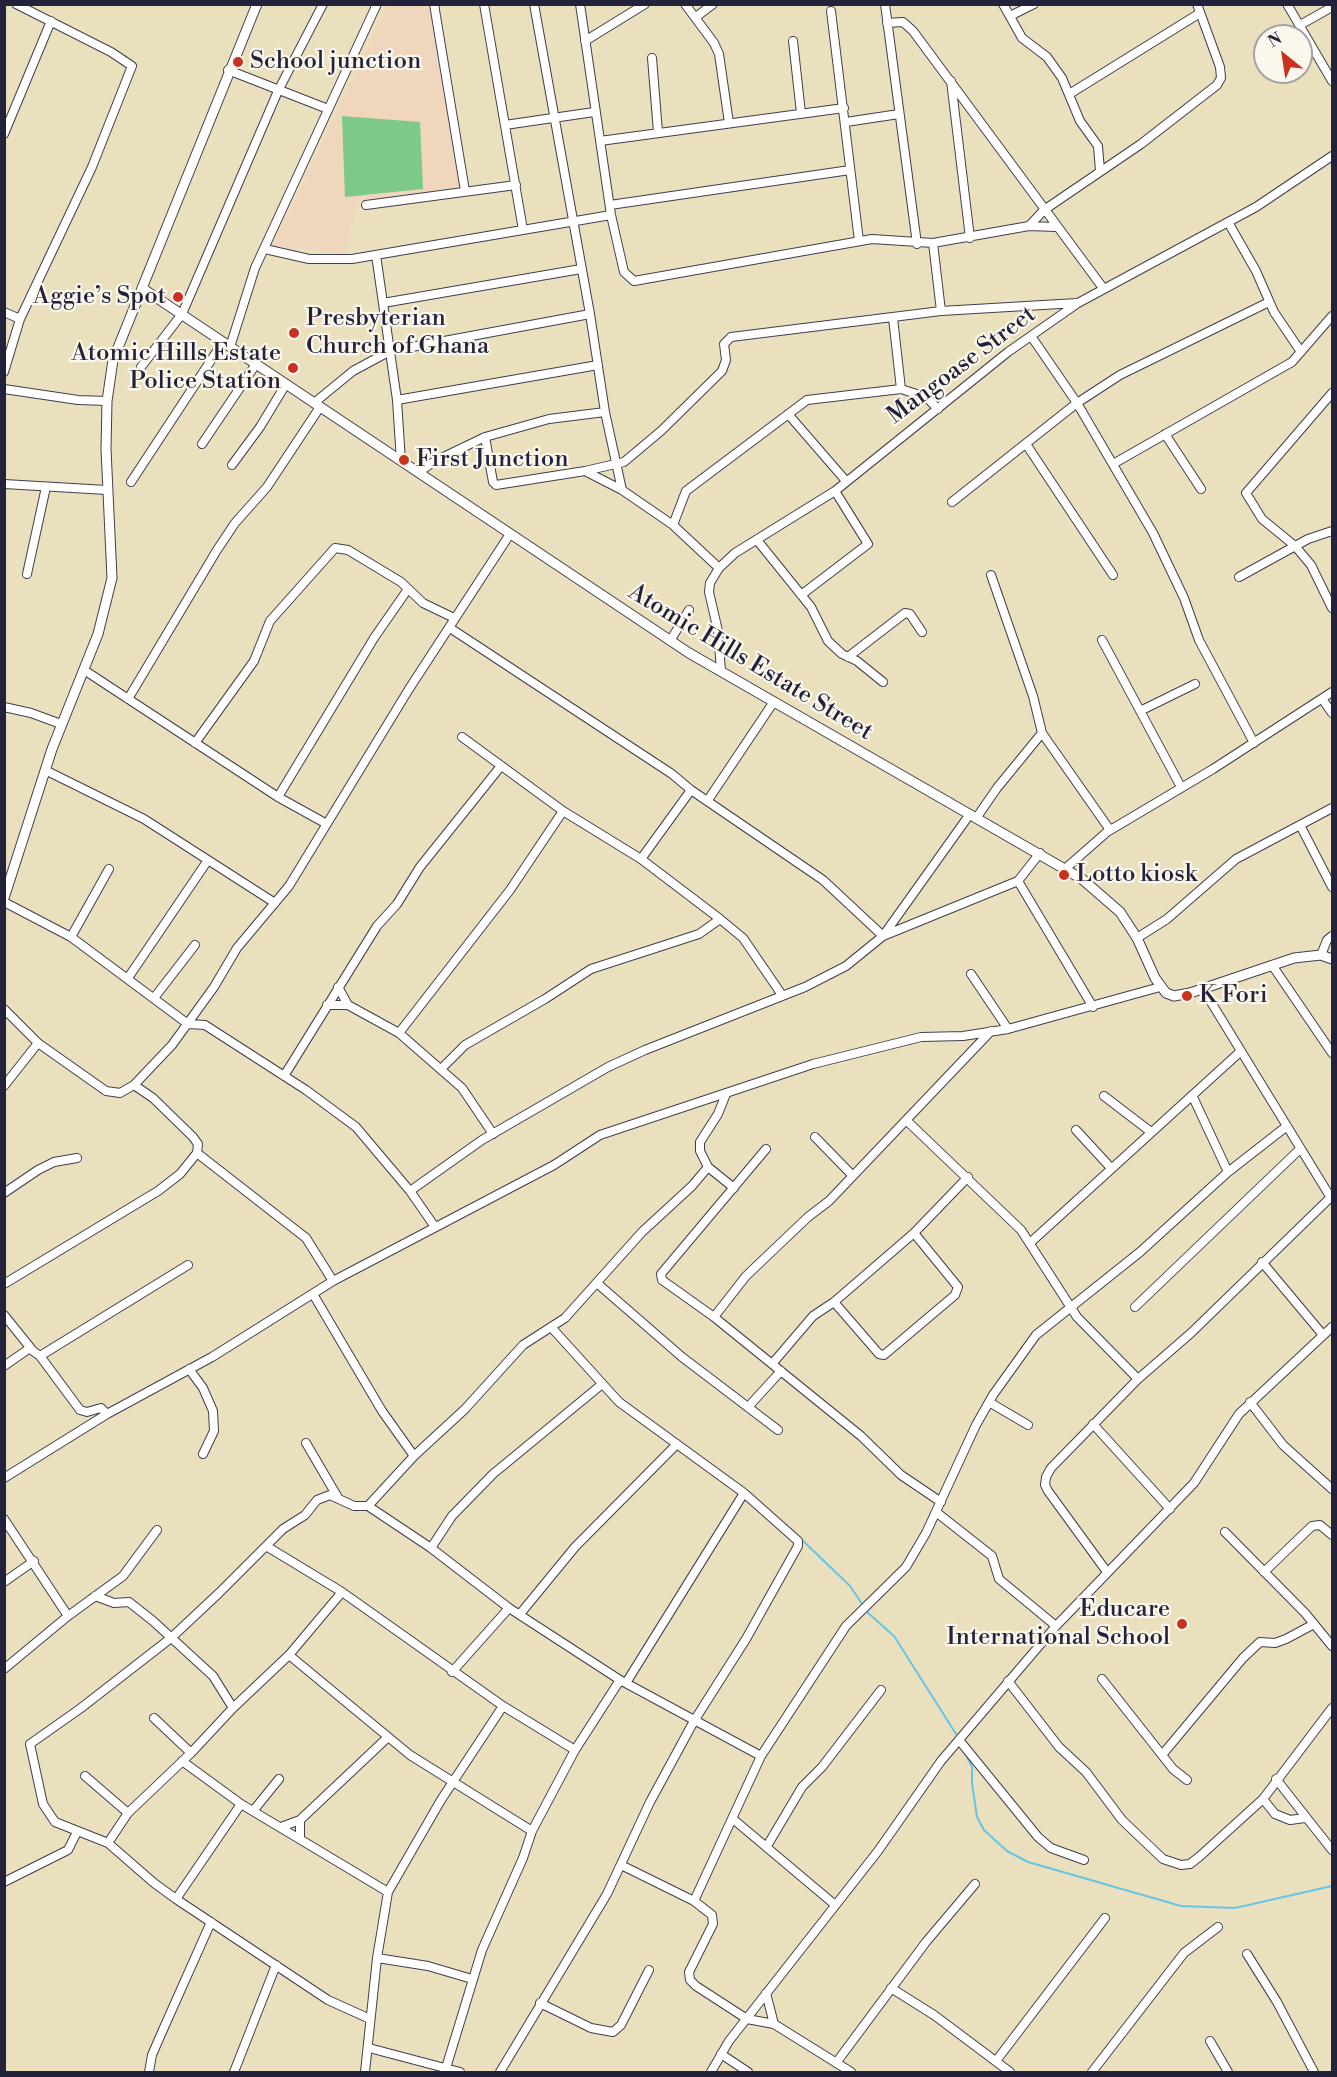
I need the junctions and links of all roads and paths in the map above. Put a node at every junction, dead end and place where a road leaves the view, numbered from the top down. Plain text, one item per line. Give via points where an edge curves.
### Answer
1 (16, 4) edge
2 (257, 4) edge
3 (323, 4) edge
4 (377, 4) edge
5 (434, 4) edge
6 (484, 4) edge
7 (534, 4) edge
8 (580, 4) edge
9 (645, 4) edge
10 (685, 4) edge
11 (713, 4) edge
12 (885, 4) edge
13 (1003, 4) edge
14 (1034, 4) edge
15 (1287, 4) edge
16 (1332, 7) edge
17 (1198, 9) edge
18 (831, 12) dead end
19 (1010, 16) junction
20 (696, 17) junction
21 (51, 21) junction
22 (887, 23) junction
23 (1299, 24) edge
24 (1302, 24) edge
25 (585, 41) junction
26 (794, 41) dead end
27 (1313, 47) edge
28 (652, 58) dead end
29 (228, 70) junction
30 (951, 79) junction
31 (1332, 80) edge
32 (278, 91) junction
33 (1071, 93) junction
34 (844, 108) junction
35 (328, 109) junction
36 (594, 112) junction
37 (801, 113) junction
38 (899, 114) junction
39 (553, 116) junction
40 (846, 122) junction
41 (729, 123) junction
42 (505, 125) junction
43 (657, 132) junction
44 (4, 134) edge
45 (600, 141) junction
46 (1332, 156) edge
47 (850, 170) junction
48 (1100, 171) junction
49 (516, 185) junction
50 (465, 191) junction
51 (366, 205) dead end
52 (610, 205) junction
53 (1044, 210) junction
54 (611, 215) junction
55 (571, 222) junction
56 (1228, 222) junction
57 (1029, 226) junction
58 (1056, 226) junction
59 (523, 230) junction
60 (970, 237) junction
61 (860, 241) junction
62 (933, 243) junction
63 (917, 244) junction
64 (265, 249) junction
65 (376, 255) junction
66 (581, 269) junction
67 (142, 288) junction
68 (1103, 288) junction
69 (1269, 302) junction
70 (383, 303) junction
71 (1078, 303) junction
72 (941, 311) junction
73 (4, 312) edge
74 (182, 314) junction
75 (590, 314) junction
76 (1332, 316) edge
77 (893, 318) junction
78 (20, 319) junction
79 (1031, 336) junction
80 (227, 345) junction
81 (390, 351) junction
82 (1301, 352) junction
83 (256, 364) junction
84 (598, 365) junction
85 (141, 367) dead end
86 (4, 372) edge
87 (286, 384) junction
88 (4, 389) edge
89 (901, 389) junction
90 (1332, 393) edge
91 (397, 400) junction
92 (107, 401) junction
93 (1077, 403) junction
94 (317, 405) junction
95 (938, 409) junction
96 (605, 412) junction
97 (788, 414) junction
98 (1165, 434) junction
99 (486, 436) junction
100 (202, 444) dead end
101 (1026, 444) junction
102 (401, 460) junction
103 (616, 464) junction
104 (1113, 464) junction
105 (232, 465) dead end
106 (585, 471) junction
107 (418, 472) junction
108 (846, 481) junction
109 (131, 482) dead end
110 (4, 484) edge
111 (46, 487) junction
112 (1201, 489) dead end
113 (107, 490) junction
114 (622, 490) junction
115 (835, 491) junction
116 (952, 502) dead end
117 (673, 525) junction
118 (1332, 531) edge
119 (510, 534) junction
120 (757, 540) junction
121 (1295, 546) junction
122 (719, 568) junction
123 (27, 574) dead end
124 (991, 575) dead end
125 (1113, 575) dead end
126 (1239, 577) dead end
127 (408, 589) junction
128 (801, 595) junction
129 (1332, 608) edge
130 (689, 610) dead end
131 (454, 618) junction
132 (450, 628) junction
133 (922, 632) dead end
134 (1102, 640) dead end
135 (670, 641) junction
136 (848, 657) junction
137 (84, 670) junction
138 (721, 671) junction
139 (883, 682) dead end
140 (1195, 684) dead end
141 (1332, 692) edge
142 (128, 699) junction
143 (1323, 700) junction
144 (773, 703) junction
145 (4, 707) edge
146 (1140, 711) junction
147 (1332, 712) edge
148 (61, 724) junction
149 (1042, 733) junction
150 (462, 737) dead end
151 (195, 743) junction
152 (1254, 743) junction
153 (501, 766) junction
154 (45, 770) junction
155 (1181, 787) junction
156 (691, 790) junction
157 (278, 797) junction
158 (708, 800) junction
159 (1332, 808) edge
160 (563, 811) junction
161 (974, 816) junction
162 (326, 824) junction
163 (1300, 825) junction
164 (1110, 830) junction
165 (1040, 854) junction
166 (641, 859) junction
167 (208, 860) junction
168 (1066, 868) junction
169 (109, 869) dead end
170 (1018, 881) junction
171 (1332, 886) edge
172 (4, 900) edge
173 (275, 903) junction
174 (720, 918) junction
175 (883, 936) junction
176 (1332, 936) edge
177 (71, 937) junction
178 (1137, 938) junction
179 (195, 945) dead end
180 (1321, 955) junction
181 (1332, 959) edge
182 (1272, 965) junction
183 (971, 974) dead end
184 (128, 978) junction
185 (338, 987) junction
186 (1160, 987) junction
187 (1203, 989) junction
188 (782, 995) junction
189 (154, 998) junction
190 (327, 1005) junction
191 (348, 1005) junction
192 (1093, 1007) junction
193 (4, 1009) edge
194 (188, 1024) junction
195 (1008, 1029) junction
196 (991, 1031) junction
197 (399, 1033) junction
198 (38, 1043) junction
199 (1241, 1051) junction
200 (1332, 1053) edge
201 (441, 1069) junction
202 (284, 1076) junction
203 (134, 1085) junction
204 (4, 1086) edge
205 (726, 1094) junction
206 (1192, 1095) junction
207 (1104, 1096) dead end
208 (906, 1120) junction
209 (1287, 1126) junction
210 (1076, 1130) dead end
211 (1151, 1132) junction
212 (493, 1134) junction
213 (814, 1137) dead end
214 (766, 1149) dead end
215 (1300, 1149) junction
216 (196, 1153) junction
217 (77, 1158) dead end
218 (708, 1167) junction
219 (1111, 1168) junction
220 (1228, 1172) junction
221 (853, 1176) junction
222 (968, 1177) junction
223 (734, 1188) junction
224 (410, 1191) junction
225 (4, 1193) edge
226 (1332, 1197) edge
227 (435, 1227) junction
228 (914, 1233) junction
229 (1031, 1242) junction
230 (1262, 1262) junction
231 (188, 1265) dead end
232 (333, 1281) junction
233 (4, 1284) edge
234 (598, 1284) junction
235 (313, 1294) junction
236 (834, 1302) junction
237 (1069, 1306) junction
238 (1135, 1307) dead end
239 (4, 1315) edge
240 (714, 1317) junction
241 (1332, 1327) edge
242 (551, 1328) junction
243 (1323, 1335) junction
244 (30, 1348) junction
245 (40, 1356) junction
246 (772, 1364) junction
247 (4, 1366) edge
248 (189, 1369) junction
249 (781, 1371) junction
250 (1138, 1379) junction
251 (601, 1385) junction
252 (989, 1402) junction
253 (1250, 1402) junction
254 (749, 1406) junction
255 (107, 1414) junction
256 (1093, 1424) junction
257 (1028, 1425) dead end
258 (778, 1430) dead end
259 (306, 1443) dead end
260 (677, 1444) junction
261 (203, 1454) dead end
262 (414, 1456) junction
263 (4, 1478) edge
264 (1329, 1479) edge
265 (1332, 1489) edge
266 (744, 1493) junction
267 (337, 1496) junction
268 (941, 1502) junction
269 (368, 1506) junction
270 (1170, 1509) junction
271 (936, 1512) junction
272 (4, 1519) edge
273 (1332, 1522) edge
274 (1323, 1527) junction
275 (157, 1530) dead end
276 (1225, 1532) dead end
277 (1332, 1535) edge
278 (266, 1546) junction
279 (431, 1548) junction
280 (34, 1562) junction
281 (1107, 1572) junction
282 (1264, 1572) junction
283 (4, 1582) edge
284 (342, 1592) junction
285 (95, 1596) junction
286 (509, 1608) junction
287 (520, 1614) junction
288 (68, 1616) junction
289 (1314, 1624) junction
290 (1056, 1626) junction
291 (171, 1638) junction
292 (1332, 1646) edge
293 (289, 1655) junction
294 (4, 1669) edge
295 (452, 1672) junction
296 (1102, 1679) dead end
297 (1008, 1681) junction
298 (623, 1682) junction
299 (881, 1690) dead end
300 (503, 1706) junction
301 (233, 1708) junction
302 (1332, 1708) edge
303 (154, 1718) dead end
304 (694, 1721) junction
305 (387, 1738) junction
306 (959, 1740) junction
307 (575, 1749) junction
308 (191, 1754) junction
309 (1162, 1755) junction
310 (761, 1756) junction
311 (182, 1761) junction
312 (85, 1776) dead end
313 (279, 1779) dead end
314 (1276, 1779) junction
315 (1187, 1780) dead end
316 (452, 1783) junction
317 (1263, 1799) junction
318 (241, 1804) junction
319 (253, 1811) junction
320 (128, 1813) junction
321 (734, 1818) junction
322 (1305, 1818) junction
323 (300, 1820) junction
324 (281, 1827) junction
325 (532, 1831) junction
326 (77, 1832) junction
327 (300, 1839) junction
328 (108, 1843) junction
329 (767, 1846) junction
330 (1332, 1850) edge
331 (1084, 1860) dead end
332 (621, 1865) junction
333 (4, 1882) edge
334 (975, 1884) dead end
335 (388, 1892) junction
336 (176, 1899) junction
337 (694, 1901) junction
338 (834, 1904) junction
339 (1105, 1918) dead end
340 (212, 1922) junction
341 (1218, 1927) dead end
342 (1247, 1954) dead end
343 (377, 1958) junction
344 (276, 1965) junction
345 (649, 1970) dead end
346 (472, 1979) junction
347 (891, 1988) junction
348 (766, 1993) junction
349 (540, 2003) junction
350 (370, 2019) junction
351 (747, 2019) junction
352 (774, 2024) junction
353 (1210, 2041) dead end
354 (369, 2048) junction
355 (721, 2054) junction
356 (996, 2061) junction
357 (836, 2063) junction
358 (446, 2068) junction
359 (149, 2073) edge
360 (234, 2073) edge
361 (365, 2073) edge
362 (460, 2073) edge
363 (500, 2073) edge
364 (711, 2073) edge
365 (747, 2073) edge
366 (851, 2073) edge
367 (1010, 2073) edge
368 (1092, 2073) edge
369 (1228, 2073) edge
370 (1314, 2073) edge

1 - 21 street
2 - 29 street
3 - 32 street
4 - 35 street
5 - 50 street
6 - 42 street
7 - 39 street
8 - 25 street
9 - 25 street
10 - 20 street
11 - 20 street
12 - 22 street
13 - 19 street
14 - 19 street
15 - 23 street
16 - 24 street
17 - 33 street
17 - 48 street via 1220,67 1217,85
18 - 34 street
19 - 33 street via 1022,38 1047,57
20 - 41 street via 719,54
21 - 44 street
21 - 78 street via 132,66 92,167
22 - 30 street via 903,22
22 - 38 street
25 - 36 street
26 - 37 street
27 - 31 street
28 - 43 street
29 - 32 street
29 - 67 street
30 - 53 street
30 - 60 street
32 - 35 street
32 - 74 street
33 - 48 street via 1080,121 1098,146
34 - 37 street
34 - 40 street
35 - 64 street
36 - 39 street
36 - 45 street
37 - 41 street
38 - 40 street
38 - 63 street
39 - 42 street
39 - 55 street
40 - 47 street
41 - 43 street
42 - 49 street
43 - 45 street
45 - 52 street
46 - 56 street, Mangoase Street
47 - 52 street
47 - 61 street
48 - 53 street
49 - 50 street
49 - 59 street
50 - 51 street
52 - 54 street
53 - 57 street
53 - 58 street
54 - 55 street
54 - 61 street via 624,272 634,280
55 - 59 street
55 - 66 street
56 - 68 street, Mangoase Street
56 - 69 street
57 - 58 street
57 - 60 street
58 - 68 street
59 - 65 street
60 - 62 street
61 - 63 street
62 - 63 street
62 - 72 street
64 - 65 street via 328,261
64 - 80 street
65 - 70 street
66 - 70 street
66 - 75 street
67 - 74 street, Atomic Hills Estate Street
67 - 92 street via 113,360
68 - 71 street, Mangoase Street
69 - 82 street
69 - 93 street via 1159,354
70 - 81 street
71 - 72 street
71 - 79 street, Mangoase Street
72 - 77 street
73 - 78 street
74 - 80 street, Atomic Hills Estate Street
74 - 85 street
75 - 81 street
75 - 84 street
76 - 82 street
77 - 89 street
77 - 103 street via 726,339 722,371 661,431
78 - 86 street
79 - 93 street
79 - 95 street, Mangoase Street
80 - 83 street, Atomic Hills Estate Street
80 - 109 street
81 - 91 street
81 - 94 street via 353,371
82 - 98 street via 1258,383
83 - 87 street, Atomic Hills Estate Street
83 - 100 street
84 - 91 street
84 - 96 street
87 - 94 street, Atomic Hills Estate Street
87 - 105 street
88 - 92 street
89 - 95 street via 922,394
89 - 97 street via 807,400
90 - 121 street via 1246,493 1262,519
91 - 102 street
92 - 113 street
93 - 101 street
93 - 104 street
94 - 102 street, Atomic Hills Estate Street
94 - 142 street via 267,487 217,550
95 - 108 street, Mangoase Street
96 - 99 street via 549,419
96 - 103 street
97 - 108 street
97 - 117 street via 686,491
98 - 104 street
98 - 112 street
99 - 106 street via 496,485
99 - 107 street
101 - 116 street
101 - 125 street
102 - 107 street, Atomic Hills Estate Street
103 - 106 street
103 - 114 street
104 - 152 street via 1154,533 1209,661
106 - 114 street
107 - 119 street, Atomic Hills Estate Street
108 - 115 street, Mangoase Street
110 - 111 street
111 - 113 street
111 - 123 street
113 - 137 street via 112,578
114 - 117 street
115 - 120 street, Mangoase Street
115 - 128 street via 868,544
117 - 122 street
118 - 121 street
119 - 131 street
119 - 135 street, Atomic Hills Estate Street
120 - 122 street, Mangoase Street
120 - 128 street
121 - 126 street
121 - 129 street via 1311,565
122 - 138 street via 709,592 718,631
124 - 149 street
127 - 131 street via 423,603
127 - 151 street via 348,550 341,547 330,551 270,621 255,661
127 - 157 street
128 - 136 street via 828,641
130 - 135 street
131 - 132 street
132 - 156 street
132 - 162 street
133 - 136 street via 910,614 905,613
134 - 146 street
135 - 138 street, Atomic Hills Estate Street
136 - 139 street
137 - 142 street
137 - 148 street
138 - 144 street, Atomic Hills Estate Street
140 - 146 street
141 - 143 street
142 - 151 street
143 - 147 street
143 - 152 street
144 - 158 street
144 - 161 street, Atomic Hills Estate Street
145 - 148 street
146 - 155 street
148 - 154 street
149 - 161 street
149 - 164 street
150 - 153 street
151 - 157 street
152 - 155 street
153 - 160 street
153 - 185 street via 420,867
154 - 167 street via 120,805
154 - 172 street
155 - 164 street
156 - 158 street
156 - 166 street
157 - 162 street
158 - 175 street via 823,880
159 - 163 street
160 - 166 street
160 - 197 street via 510,890
161 - 165 street, Atomic Hills Estate Street
161 - 175 street
162 - 173 street
163 - 171 street
163 - 178 street via 1236,859 1167,919
164 - 168 street
165 - 168 street, Atomic Hills Estate Street
165 - 170 street
166 - 174 street
167 - 173 street
167 - 184 street
168 - 178 street, Atomic Hills Estate Street via 1108,899
169 - 177 street
170 - 175 street
170 - 192 street
172 - 177 street
173 - 194 street via 237,948
174 - 188 street via 742,938
174 - 201 street via 699,934 591,969 465,1045
175 - 188 street via 846,966
176 - 180 street
177 - 184 street
178 - 186 street, Atomic Hills Estate Street
179 - 189 street
180 - 181 street
180 - 182 street
182 - 187 street
182 - 200 street
183 - 195 street
184 - 189 street
185 - 190 street
185 - 191 street
186 - 187 street via 1174,996
186 - 192 street
187 - 199 street
188 - 212 street via 645,1050
189 - 194 street
190 - 191 street
190 - 202 street
191 - 197 street
192 - 195 street
193 - 198 street
194 - 202 street via 205,1025
194 - 203 street
195 - 196 street
196 - 205 street via 921,1037 813,1064
196 - 208 street
197 - 201 street
198 - 203 street via 106,1091 120,1093
198 - 204 street
199 - 206 street
199 - 209 street
201 - 212 street via 462,1088
202 - 224 street via 356,1127
203 - 216 street via 193,1137 198,1144
205 - 218 street via 700,1143
205 - 227 street via 600,1136 554,1166
206 - 211 street
206 - 220 street
207 - 211 street
208 - 221 street
208 - 222 street
209 - 215 street
209 - 220 street
210 - 219 street
211 - 219 street
212 - 224 street
213 - 221 street
214 - 223 street
215 - 226 street
215 - 238 street
216 - 232 street via 306,1238
216 - 233 street via 180,1174 158,1191
217 - 225 street via 54,1162
218 - 223 street
218 - 234 street via 642,1232
219 - 229 street
220 - 237 street via 1140,1252
221 - 240 street via 760,1262
222 - 228 street
222 - 229 street
223 - 240 street via 662,1274 662,1280
224 - 227 street
226 - 230 street
227 - 232 street
228 - 236 street
228 - 236 street via 957,1287 956,1295 884,1355
229 - 237 street
230 - 243 street
230 - 250 street
231 - 245 street
232 - 235 street
234 - 242 street
234 - 254 street via 682,1357
235 - 248 street
235 - 262 street via 382,1411
236 - 246 street via 813,1316
237 - 250 street
237 - 252 street via 1036,1335
239 - 244 street
240 - 246 street
241 - 243 street
242 - 251 street
242 - 262 street via 523,1345 465,1409
243 - 253 street
244 - 245 street
244 - 247 street
245 - 255 street via 80,1410 101,1408
246 - 249 street
248 - 255 street
248 - 261 street via 213,1411 214,1431
249 - 254 street
249 - 268 street via 901,1474
250 - 256 street
251 - 260 street
251 - 279 street via 486,1480 452,1516
252 - 257 street
252 - 268 street
253 - 264 street via 1283,1445
253 - 270 street via 1226,1431 1194,1483
254 - 258 street
255 - 263 street
256 - 270 street
256 - 281 street via 1051,1468 1045,1485
259 - 267 street
260 - 266 street
260 - 287 street via 575,1547
262 - 269 street
264 - 265 street
266 - 298 street
266 - 304 street via 798,1541 798,1546
267 - 269 street via 354,1506
267 - 278 street via 316,1500 305,1515
268 - 271 street
269 - 279 street
270 - 281 street
271 - 290 street via 986,1550 995,1559 999,1579
271 - 310 street via 906,1567 846,1626
272 - 280 street
273 - 274 street
274 - 277 street
274 - 282 street via 1312,1526
275 - 285 street via 130,1570
276 - 282 street
278 - 284 street
278 - 291 street
279 - 286 street
280 - 283 street
280 - 288 street
281 - 290 street
282 - 289 street
284 - 293 street
284 - 295 street
285 - 288 street
285 - 291 street via 132,1604
286 - 287 street
286 - 295 street
287 - 298 street
288 - 294 street
289 - 292 street
289 - 309 street via 1275,1643 1260,1642
290 - 297 street
291 - 301 street via 213,1676
291 - 326 street via 30,1744 45,1810 55,1822
293 - 301 street
293 - 305 street
295 - 300 street
296 - 309 street
297 - 306 street
297 - 317 street via 1122,1820 1154,1852 1170,1862 1190,1864
298 - 304 street
298 - 307 street
299 - 329 street via 802,1787
300 - 307 street
300 - 316 street
301 - 308 street
302 - 314 street
303 - 308 street
304 - 310 street
304 - 332 street
305 - 316 street
305 - 323 street
306 - 331 street via 1038,1837 1051,1848
306 - 338 street
307 - 325 street
308 - 311 street
309 - 315 street
310 - 321 street
311 - 318 street
311 - 320 street
312 - 320 street
313 - 319 street
314 - 317 street
314 - 322 street
316 - 325 street
316 - 335 street
317 - 322 street via 1275,1814 1290,1820
318 - 319 street
318 - 336 street
319 - 324 street
320 - 328 street
321 - 329 street
321 - 337 street
322 - 330 street
323 - 324 street
323 - 327 street
324 - 327 street
325 - 346 street
326 - 328 street
326 - 333 street via 69,1850
327 - 335 street
328 - 336 street
329 - 338 street
332 - 337 street
332 - 349 street
334 - 347 street
335 - 343 street
336 - 340 street
337 - 351 street via 714,1920 689,1972 690,1980
338 - 348 street
339 - 356 street
340 - 344 street
340 - 359 street via 152,2055
341 - 368 street via 1184,1953
342 - 370 street
343 - 346 street via 428,1966
343 - 350 street
344 - 350 street via 328,2000
344 - 360 street
345 - 349 street via 621,2025 613,2032 591,2028
346 - 358 street
347 - 356 street
347 - 357 street
348 - 351 street
348 - 352 street
349 - 363 street
350 - 354 street
351 - 352 street
351 - 355 street
352 - 357 street
353 - 369 street
354 - 358 street
354 - 361 street
355 - 364 street
355 - 365 street
356 - 367 street
357 - 366 street
358 - 362 street

